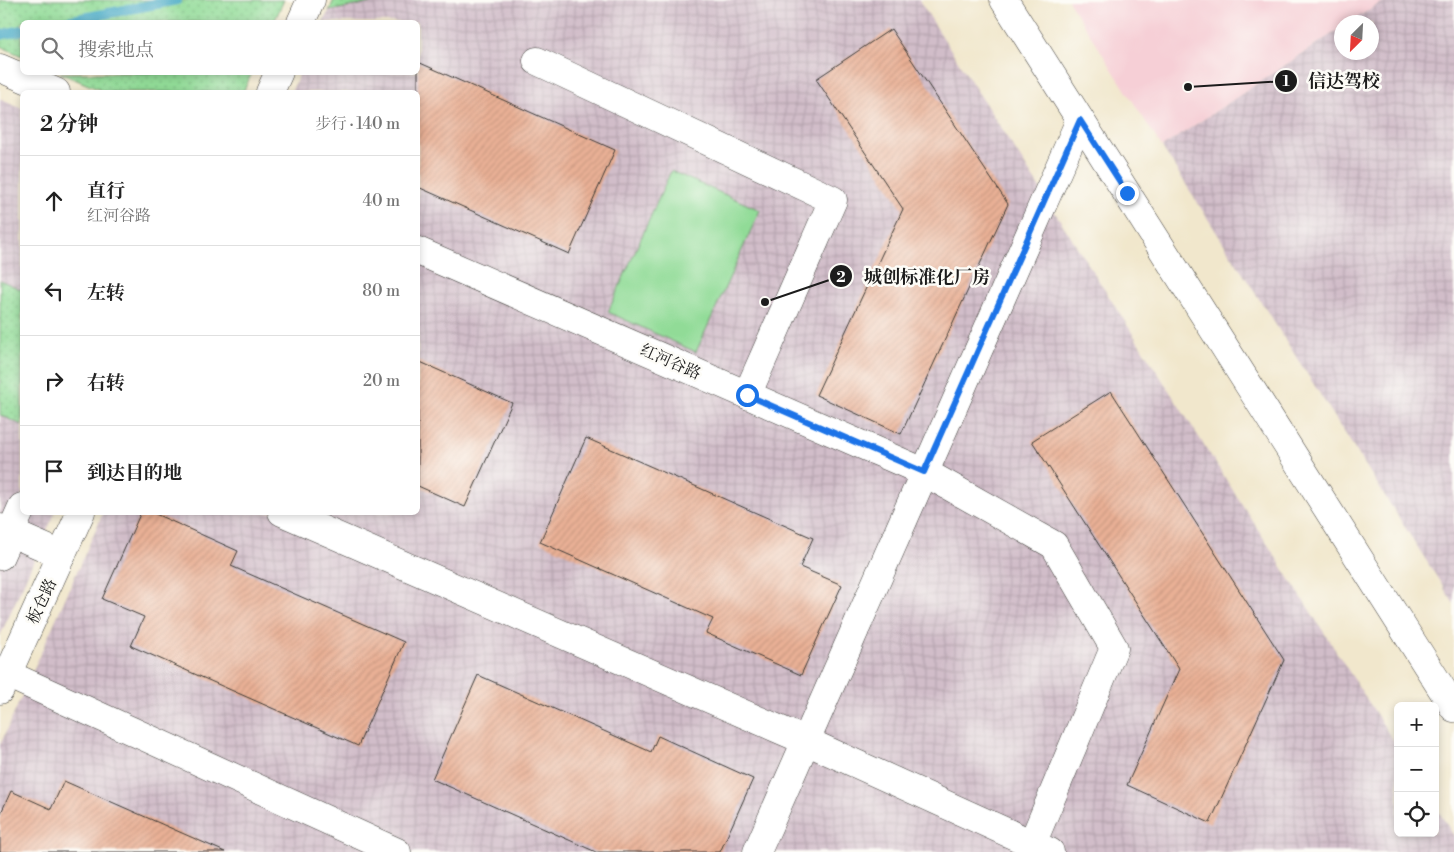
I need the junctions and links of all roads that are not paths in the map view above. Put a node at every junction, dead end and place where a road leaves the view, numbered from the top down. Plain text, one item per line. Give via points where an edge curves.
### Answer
1 (311, 0) edge
2 (1004, 0) edge
3 (302, 20) edge
4 (537, 61) dead end
5 (0, 68) edge
6 (278, 75) edge
7 (51, 90) edge
8 (271, 90) edge
9 (1080, 120) junction
10 (420, 252) edge
11 (747, 395) junction
12 (924, 472) junction
13 (20, 511) edge
14 (80, 515) edge
15 (289, 515) edge
16 (4, 539) edge
17 (62, 555) junction
18 (4, 682) edge
19 (1454, 708) edge
20 (806, 741) junction
21 (1041, 848) edge
22 (397, 852) edge
23 (757, 852) edge

1 - 3 street
2 - 9 street
4 - 11 street via 833,200
5 - 7 street
6 - 8 street
9 - 12 street
9 - 19 street
10 - 11 street, 红河谷路
11 - 12 street, 红河谷路
12 - 20 street
12 - 21 street, 红河谷路 via 1054,545 1114,648
13 - 16 street
14 - 17 street, 板仓路
15 - 20 street
16 - 17 street
17 - 18 street, 板仓路
18 - 22 street
20 - 21 street
20 - 23 street

